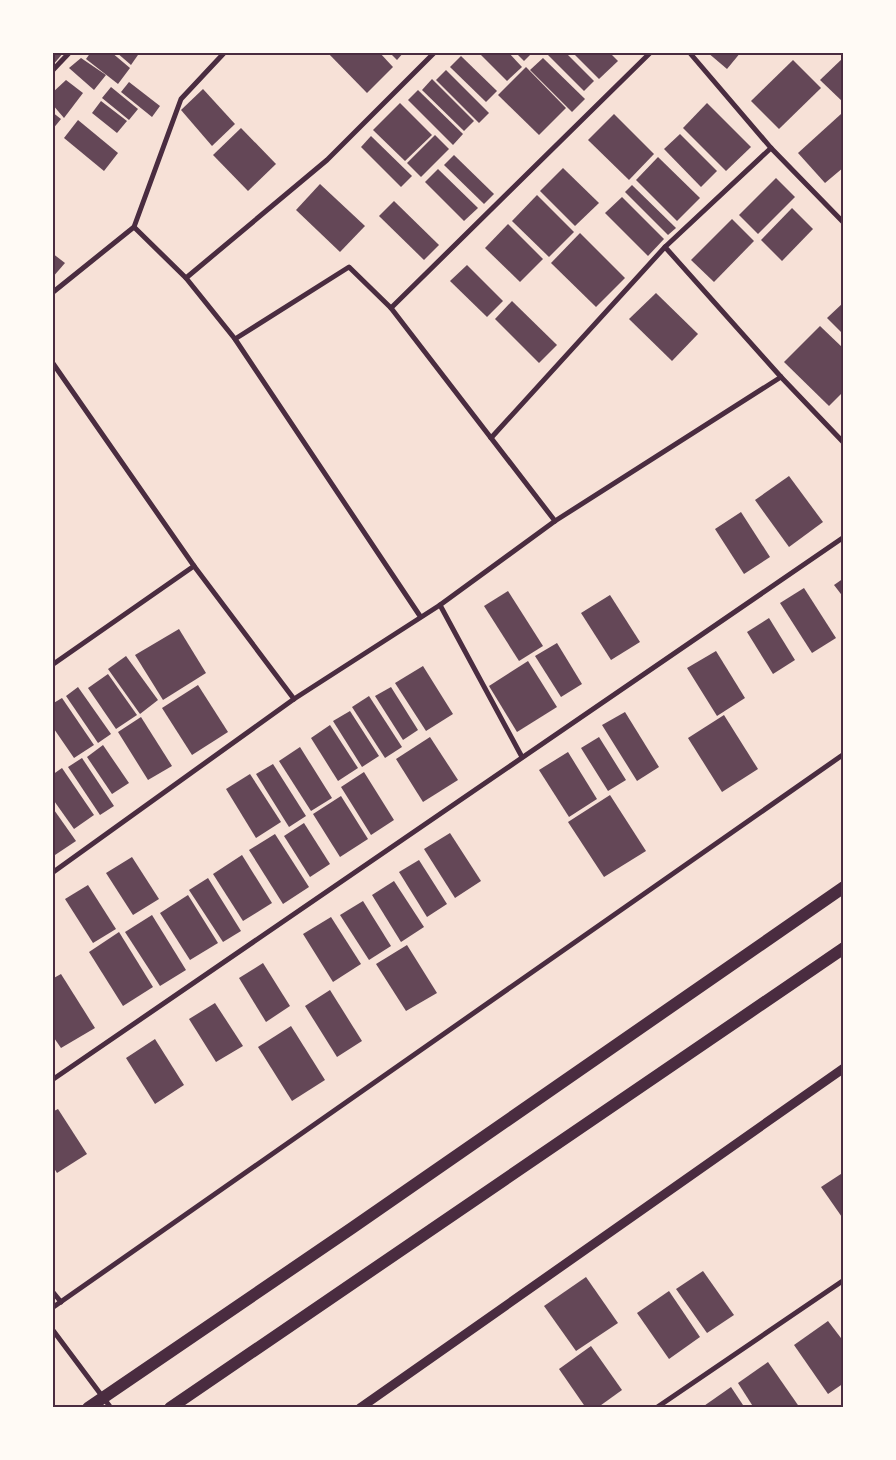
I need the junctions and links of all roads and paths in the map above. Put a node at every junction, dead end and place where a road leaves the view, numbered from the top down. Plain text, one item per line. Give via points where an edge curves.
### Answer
1 (70, 52) edge
2 (225, 52) edge
3 (435, 52) edge
4 (651, 52) edge
5 (690, 52) edge
6 (52, 71) edge
7 (771, 148) junction
8 (844, 223) edge
9 (134, 227) junction
10 (665, 247) junction
11 (186, 278) junction
12 (52, 293) edge
13 (390, 308) junction
14 (235, 340) junction
15 (52, 362) edge
16 (780, 377) junction
17 (492, 438) junction
18 (844, 443) edge
19 (555, 521) junction
20 (844, 537) edge
21 (194, 566) junction
22 (440, 605) junction
23 (420, 616) junction
24 (52, 665) edge
25 (294, 699) junction
26 (844, 754) edge
27 (522, 757) junction
28 (52, 873) edge
29 (844, 887) edge
30 (844, 948) edge
31 (844, 1068) edge
32 (52, 1080) edge
33 (844, 1280) edge
34 (52, 1290) edge
35 (61, 1302) junction
36 (52, 1308) edge
37 (52, 1329) edge
38 (108, 1402) edge
39 (365, 1406) edge
40 (88, 1408) edge
41 (170, 1408) edge
42 (656, 1408) edge

1 - 6 street
2 - 9 street via 181,99
3 - 11 street via 327,160
4 - 13 street
5 - 7 street
7 - 8 street
7 - 10 street
9 - 11 street
9 - 12 street
10 - 16 street
10 - 17 street
11 - 14 street
13 - 14 street via 349,267
13 - 17 street
14 - 23 street
15 - 21 street
16 - 18 street
16 - 19 street
17 - 19 street
19 - 22 street
20 - 27 street
21 - 24 street
21 - 25 street
22 - 23 street
22 - 27 street
23 - 25 street
25 - 28 street
26 - 35 street
27 - 32 street
29 - 38 main road via 352,1228
30 - 41 main road
31 - 39 street
33 - 42 street
34 - 35 street
35 - 36 street
37 - 38 street
38 - 40 main road

